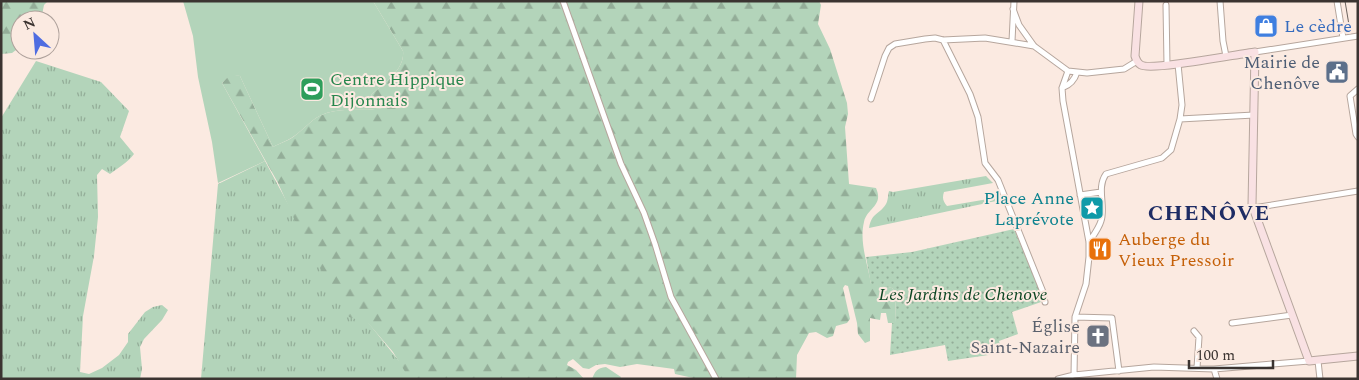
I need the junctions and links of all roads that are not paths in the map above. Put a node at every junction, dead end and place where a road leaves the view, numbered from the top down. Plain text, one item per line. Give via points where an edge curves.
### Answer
1 (563, 1) edge
2 (1014, 1) edge
3 (1139, 1) edge
4 (1220, 1) edge
5 (1337, 1) edge
6 (1166, 5) dead end
7 (1013, 9) junction
8 (1358, 36) edge
9 (1343, 38) junction
10 (943, 40) junction
11 (1012, 41) junction
12 (1034, 46) junction
13 (1255, 52) junction
14 (1226, 56) junction
15 (1137, 61) junction
16 (1178, 64) junction
17 (1167, 65) junction
18 (1068, 71) junction
19 (1078, 72) junction
20 (1062, 88) junction
21 (1358, 89) edge
22 (871, 99) dead end
23 (1254, 115) junction
24 (1180, 120) junction
25 (1358, 137) edge
26 (1358, 190) edge
27 (1101, 192) junction
28 (1080, 195) junction
29 (1252, 208) junction
30 (1089, 242) junction
31 (1045, 302) dead end
32 (1292, 314) junction
33 (1075, 317) junction
34 (1232, 323) dead end
35 (1194, 331) dead end
36 (1358, 356) edge
37 (1310, 361) junction
38 (1318, 362) junction
39 (1197, 368) junction
40 (1214, 369) junction
41 (1119, 371) junction
42 (1074, 376) junction
43 (716, 379) edge
44 (1058, 379) edge
45 (1216, 379) edge
46 (1320, 379) edge

1 - 43 street via 621,164 644,213 671,297
2 - 7 street
3 - 15 street
4 - 14 street
5 - 9 street
6 - 17 street
7 - 11 street
7 - 12 street
8 - 9 street
9 - 13 street
10 - 11 street via 985,38
10 - 22 street via 906,41 889,48
10 - 31 street via 970,94 978,117 985,163 998,180
11 - 12 street
12 - 18 street
13 - 14 street
13 - 23 street
14 - 16 street
15 - 17 street via 1141,66
15 - 19 street via 1124,68
16 - 17 street
16 - 24 street via 1182,105
18 - 19 street
18 - 20 street
19 - 20 street
20 - 28 street
21 - 25 street via 1350,96
23 - 24 street
23 - 29 street
24 - 27 street via 1167,155 1106,174
26 - 29 street
27 - 28 street
27 - 30 street via 1101,220
28 - 30 street
29 - 32 street
30 - 33 street via 1086,284
32 - 34 street
32 - 37 street
33 - 41 street via 1112,318
33 - 42 street
35 - 39 street via 1199,337
36 - 38 street
37 - 38 street
37 - 40 street
38 - 46 street
39 - 40 street
39 - 41 street via 1154,367
40 - 45 street
41 - 42 street
42 - 44 street

